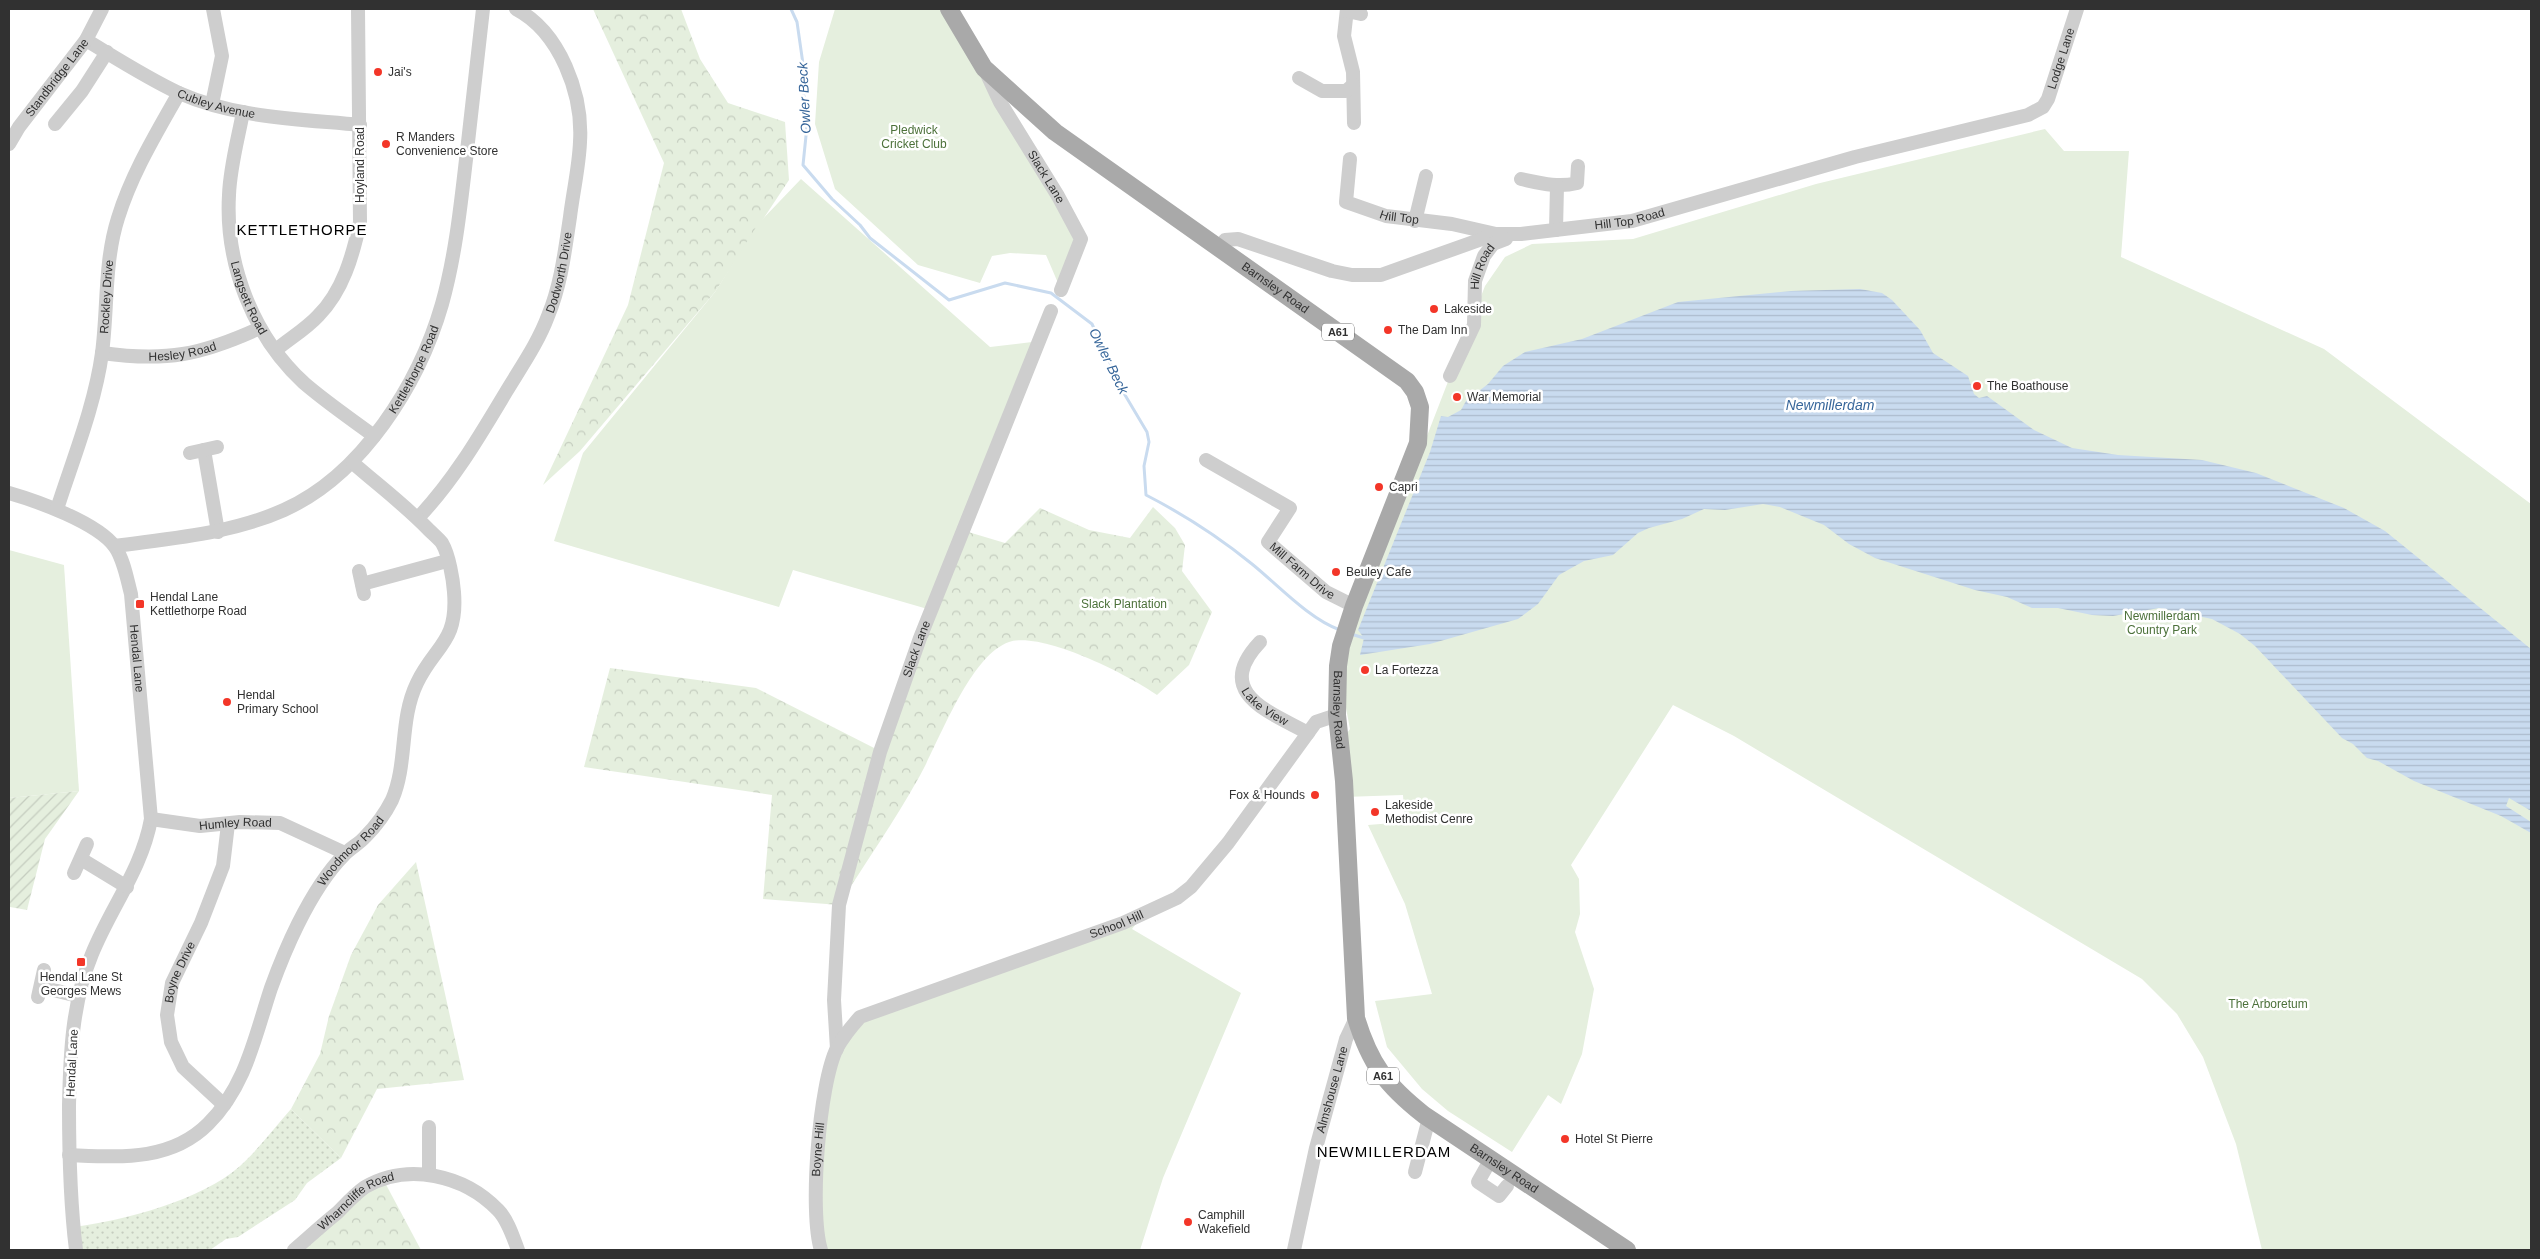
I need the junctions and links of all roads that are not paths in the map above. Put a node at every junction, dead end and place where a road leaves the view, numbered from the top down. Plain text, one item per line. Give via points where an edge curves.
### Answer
1 (102, 9) edge
2 (213, 9) edge
3 (358, 9) edge
4 (483, 9) edge
5 (516, 9) edge
6 (949, 9) edge
7 (2077, 9) edge
8 (1361, 14) dead end
9 (1346, 15) edge
10 (86, 40) junction
11 (107, 52) junction
12 (984, 68) junction
13 (1300, 78) dead end
14 (1353, 85) junction
15 (179, 93) junction
16 (212, 104) junction
17 (2043, 107) joint
18 (243, 112) junction
19 (1354, 123) dead end
20 (55, 124) dead end
21 (360, 125) junction
22 (9, 144) edge
23 (1350, 159) dead end
24 (1578, 166) dead end
25 (1426, 176) dead end
26 (1521, 179) dead end
27 (1557, 186) junction
28 (1415, 221) junction
29 (1556, 230) junction
30 (1496, 234) junction
31 (1521, 234) junction
32 (1218, 248) junction
33 (1061, 290) dead end
34 (1051, 311) dead end
35 (260, 328) junction
36 (276, 350) junction
37 (102, 353) junction
38 (1450, 376) dead end
39 (374, 436) junction
40 (190, 453) dead end
41 (1206, 460) dead end
42 (352, 463) junction
43 (9, 494) edge
44 (57, 510) junction
45 (418, 518) junction
46 (218, 532) junction
47 (115, 546) junction
48 (447, 561) junction
49 (362, 583) dead end
50 (1354, 606) junction
51 (1260, 643) dead end
52 (1337, 715) junction
53 (1308, 733) junction
54 (150, 819) junction
55 (228, 824) junction
56 (87, 844) dead end
57 (345, 853) junction
58 (80, 859) junction
59 (74, 873) dead end
60 (127, 888) junction
61 (44, 970) dead end
62 (78, 996) junction
63 (834, 1000) junction
64 (860, 1017) junction
65 (1356, 1018) junction
66 (837, 1049) junction
67 (224, 1105) junction
68 (1429, 1118) junction
69 (429, 1127) dead end
70 (69, 1155) junction
71 (1491, 1159) junction
72 (1415, 1172) dead end
73 (429, 1174) junction
74 (1507, 1186) dead end
75 (76, 1250) edge
76 (294, 1250) edge
77 (518, 1250) edge
78 (820, 1250) edge
79 (1294, 1250) edge
80 (1627, 1250) edge

1 - 10 street, Standbridge Lane
2 - 16 street via 222,56
3 - 21 street, Hoyland Road
4 - 39 street, Kettlethorpe Road via 460,212 446,288 414,371 393,411
5 - 45 street, Dodworth Drive via 536,21 552,40 575,96 580,141 562,264 556,293 540,335 459,469
6 - 12 main road, Barnsley Road / A61
7 - 17 street, Lodge Lane via 2052,91
8 - 9 street
9 - 14 street via 1344,36
10 - 11 street, Cubley Avenue
10 - 22 street, Standbridge Lane
11 - 15 street, Cubley Avenue
11 - 20 street, Standbridge Lane
12 - 32 main road, Barnsley Road / A61 via 1055,132
12 - 33 street, Slack Lane via 1000,102 1081,239
13 - 14 street via 1322,91 1346,91
14 - 19 street
15 - 16 street, Cubley Avenue
15 - 37 street, Rockley Drive via 142,157 117,220 109,257
16 - 18 street, Cubley Avenue
17 - 29 street, Hill Top Road via 2028,115 1855,157 1632,221
18 - 21 street, Cubley Avenue
18 - 35 street, Langsett Road via 229,195 230,230 234,260
21 - 36 street, Hoyland Road via 360,222 354,252 345,276 318,316
23 - 28 street, Hill Top via 1346,202 1386,216
24 - 27 street via 1577,182
25 - 28 street
26 - 27 street
27 - 29 street
28 - 30 street, Hill Top via 1452,224
29 - 31 street, Hill Top Road
30 - 31 street, Hill Top Road
30 - 32 street, Hill Top Road via 1382,275 1336,272 1238,239 1226,240
31 - 38 street, Hill Road via 1493,244 1484,256 1475,281 1474,325
32 - 50 main road, Barnsley Road / A61 via 1407,381 1418,400 1418,443
34 - 63 street, Slack Lane via 920,638 880,752 839,905
35 - 36 street, Langsett Road
35 - 37 street, Hesley Road via 205,351 175,356 134,358
36 - 39 street, Langsett Road via 305,383
37 - 44 street, Rockley Drive via 94,394
39 - 42 street, Kettlethorpe Road
40 - 46 street via 210,448
41 - 50 street, Mill Farm Drive via 1290,508 1268,542 1326,592
42 - 45 street, Woodmoor Road
42 - 46 street, Kettlethorpe Road via 286,510
43 - 44 street
44 - 47 street via 103,535
45 - 48 street, Woodmoor Road via 442,544
46 - 47 street, Kettlethorpe Road
47 - 54 street, Hendal Lane via 131,594
48 - 49 street
48 - 57 street, Woodmoor Road via 455,612 450,632 417,682 411,699 393,797 380,821
50 - 52 main road, Barnsley Road / A61 via 1338,666
51 - 53 street, Lake View via 1245,662 1242,676 1249,699
52 - 53 street, School Hill via 1316,722
52 - 65 main road, Barnsley Road / A61 via 1344,781
53 - 64 street, School Hill via 1216,857 1176,898 1130,920
54 - 55 street, Humley Road via 200,826
54 - 60 street, Hendal Lane via 147,839
55 - 57 street, Humley Road via 280,823
55 - 67 street, Boyne Drive via 223,866 201,923 172,983 167,1016 170,1042 183,1068
56 - 58 street
57 - 67 street, Woodmoor Road via 329,872 298,923 272,986 240,1081
58 - 59 street
58 - 60 street
60 - 62 street, Hendal Lane via 92,953
61 - 62 street via 40,992
62 - 70 street, Hendal Lane via 70,1052
63 - 64 street via 844,1014
63 - 66 street, Slack Lane
64 - 66 street
65 - 68 main road, Barnsley Road / A61 via 1365,1048 1380,1073 1401,1096
65 - 79 street, Almshouse Lane via 1346,1039 1316,1148
66 - 78 street, Boyne Hill via 823,1099 817,1165 817,1238
67 - 70 street, Woodmoor Road via 207,1125 184,1142 165,1150 142,1156
68 - 71 main road, Barnsley Road / A61
68 - 72 street
69 - 73 street
70 - 75 street, Hendal Lane
71 - 74 street via 1478,1182 1499,1196
71 - 80 main road, Barnsley Road / A61
73 - 76 street, Wharncliffe Road via 408,1174 363,1189
73 - 77 street, Wharncliffe Road via 466,1186 499,1210

